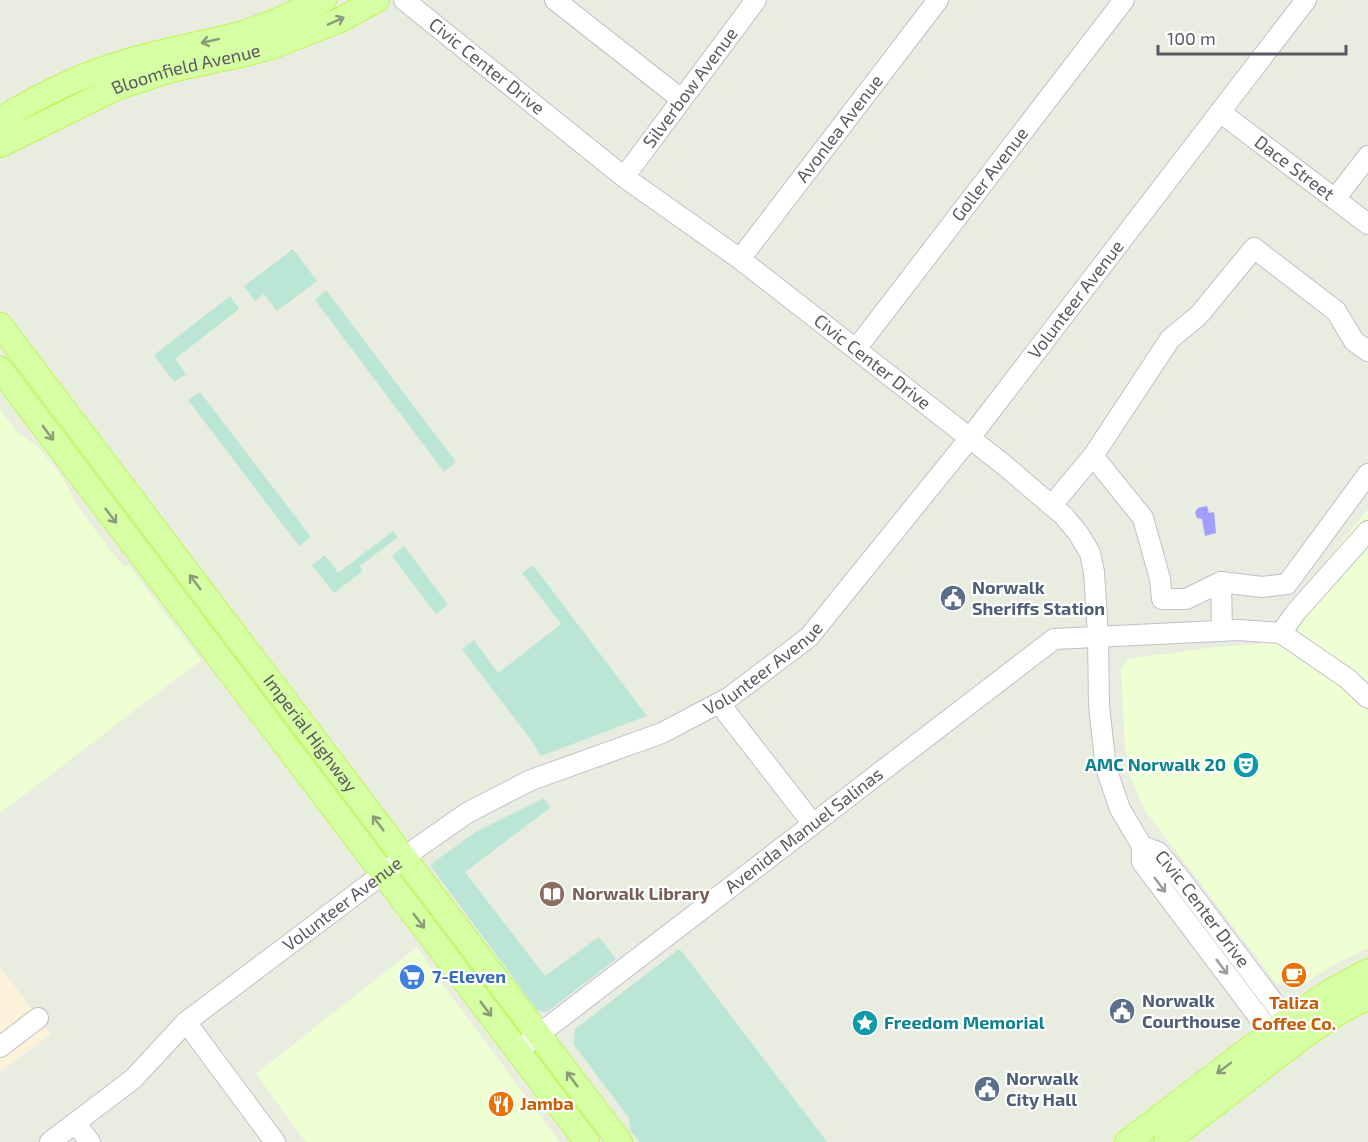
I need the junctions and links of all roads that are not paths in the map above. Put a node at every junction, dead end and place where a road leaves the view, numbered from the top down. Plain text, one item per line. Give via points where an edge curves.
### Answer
1 (324, 0) edge
2 (377, 0) edge
3 (404, 0) edge
4 (555, 0) edge
5 (756, 0) edge
6 (939, 0) edge
7 (1124, 0) edge
8 (1306, 0) edge
9 (182, 57) junction
10 (681, 99) junction
11 (1220, 112) junction
12 (4, 134) edge
13 (1368, 156) edge
14 (624, 177) junction
15 (1335, 199) junction
16 (1368, 224) edge
17 (740, 259) junction
18 (0, 325) edge
19 (856, 349) junction
20 (0, 351) edge
21 (1368, 351) edge
22 (0, 369) edge
23 (54, 396) junction
24 (969, 439) junction
25 (1093, 456) junction
26 (1368, 474) edge
27 (1052, 505) junction
28 (1368, 531) edge
29 (1221, 582) junction
30 (183, 610) junction
31 (1222, 631) junction
32 (1281, 633) junction
33 (1098, 636) junction
34 (1368, 698) edge
35 (285, 701) junction
36 (719, 703) junction
37 (262, 714) junction
38 (345, 779) junction
39 (813, 824) junction
40 (404, 858) junction
41 (384, 874) junction
42 (1368, 972) edge
43 (1368, 997) edge
44 (38, 1018) dead end
45 (186, 1022) junction
46 (539, 1034) junction
47 (1284, 1036) junction
48 (0, 1047) edge
49 (518, 1051) junction
50 (75, 1123) junction
51 (51, 1142) edge
52 (90, 1142) edge
53 (275, 1142) edge
54 (587, 1142) edge
55 (621, 1142) edge
56 (1127, 1142) edge
57 (1166, 1142) edge

1 -> 9 main road, Bloomfield Avenue
9 -> 2 main road, Bloomfield Avenue via 271,47 338,21
3 - 14 street, Civic Center Drive
4 - 10 street
5 - 10 street, Silverbow Avenue
6 - 17 street, Avonlea Avenue
7 - 19 street, Goller Avenue
8 - 11 street, Volunteer Avenue
9 - 12 main road, Bloomfield Avenue
9 - 12 main road, Bloomfield Avenue via 117,65 76,80 25,104
10 - 14 street, Silverbow Avenue
11 - 15 street, Dace Street
11 - 24 street, Volunteer Avenue
13 - 15 street
14 - 17 street, Civic Center Drive
15 - 16 street, Dace Street
17 - 19 street, Civic Center Drive
18 - 23 main road, Imperial Highway
19 - 24 street, Civic Center Drive
20 - 23 main road via 43,401
21 - 25 street via 1354,341 1336,311 1254,248 1199,315 1170,339
22 -> 30 main road, Imperial Highway
35 -> 23 main road, Imperial Highway
24 - 27 street, Civic Center Drive
24 - 36 street, Volunteer Avenue via 809,637
25 - 27 street
25 - 29 street via 1143,518 1162,599 1186,599
26 - 29 street via 1287,584
27 - 33 street, Civic Center Drive via 1078,533 1090,553
28 - 32 street
29 - 31 street
30 - 35 main road via 197,610 203,615 251,677
30 - 37 main road, Imperial Highway
31 - 32 street, Avenida Manuel Salinas
31 - 33 street, Avenida Manuel Salinas
32 - 34 street via 1348,679
33 - 39 street, Avenida Manuel Salinas via 1050,641
33 - 47 street, Civic Center Drive via 1099,706 1106,768 1120,809 1142,846 1158,852 1182,880
35 - 38 main road, Imperial Highway
36 - 39 street
36 - 40 street, Volunteer Avenue via 662,733 510,790 467,813
37 - 38 main road via 273,711 280,715 312,755
37 - 41 main road, Imperial Highway
40 -> 38 main road, Imperial Highway
39 - 46 street, Avenida Manuel Salinas
40 - 41 street, Volunteer Avenue
40 - 46 main road, Imperial Highway
41 - 45 street, Volunteer Avenue
41 -> 49 main road, Imperial Highway
42 - 47 main road via 1331,991
43 - 47 main road
44 - 48 street
45 - 50 street, Volunteer Avenue via 133,1079
45 - 53 street
46 - 49 street, Avenida Manuel Salinas
55 -> 46 main road, Imperial Highway
47 -> 56 main road
47 - 57 main road
49 - 54 main road, Imperial Highway
50 - 51 street, Volunteer Avenue
50 - 52 street

